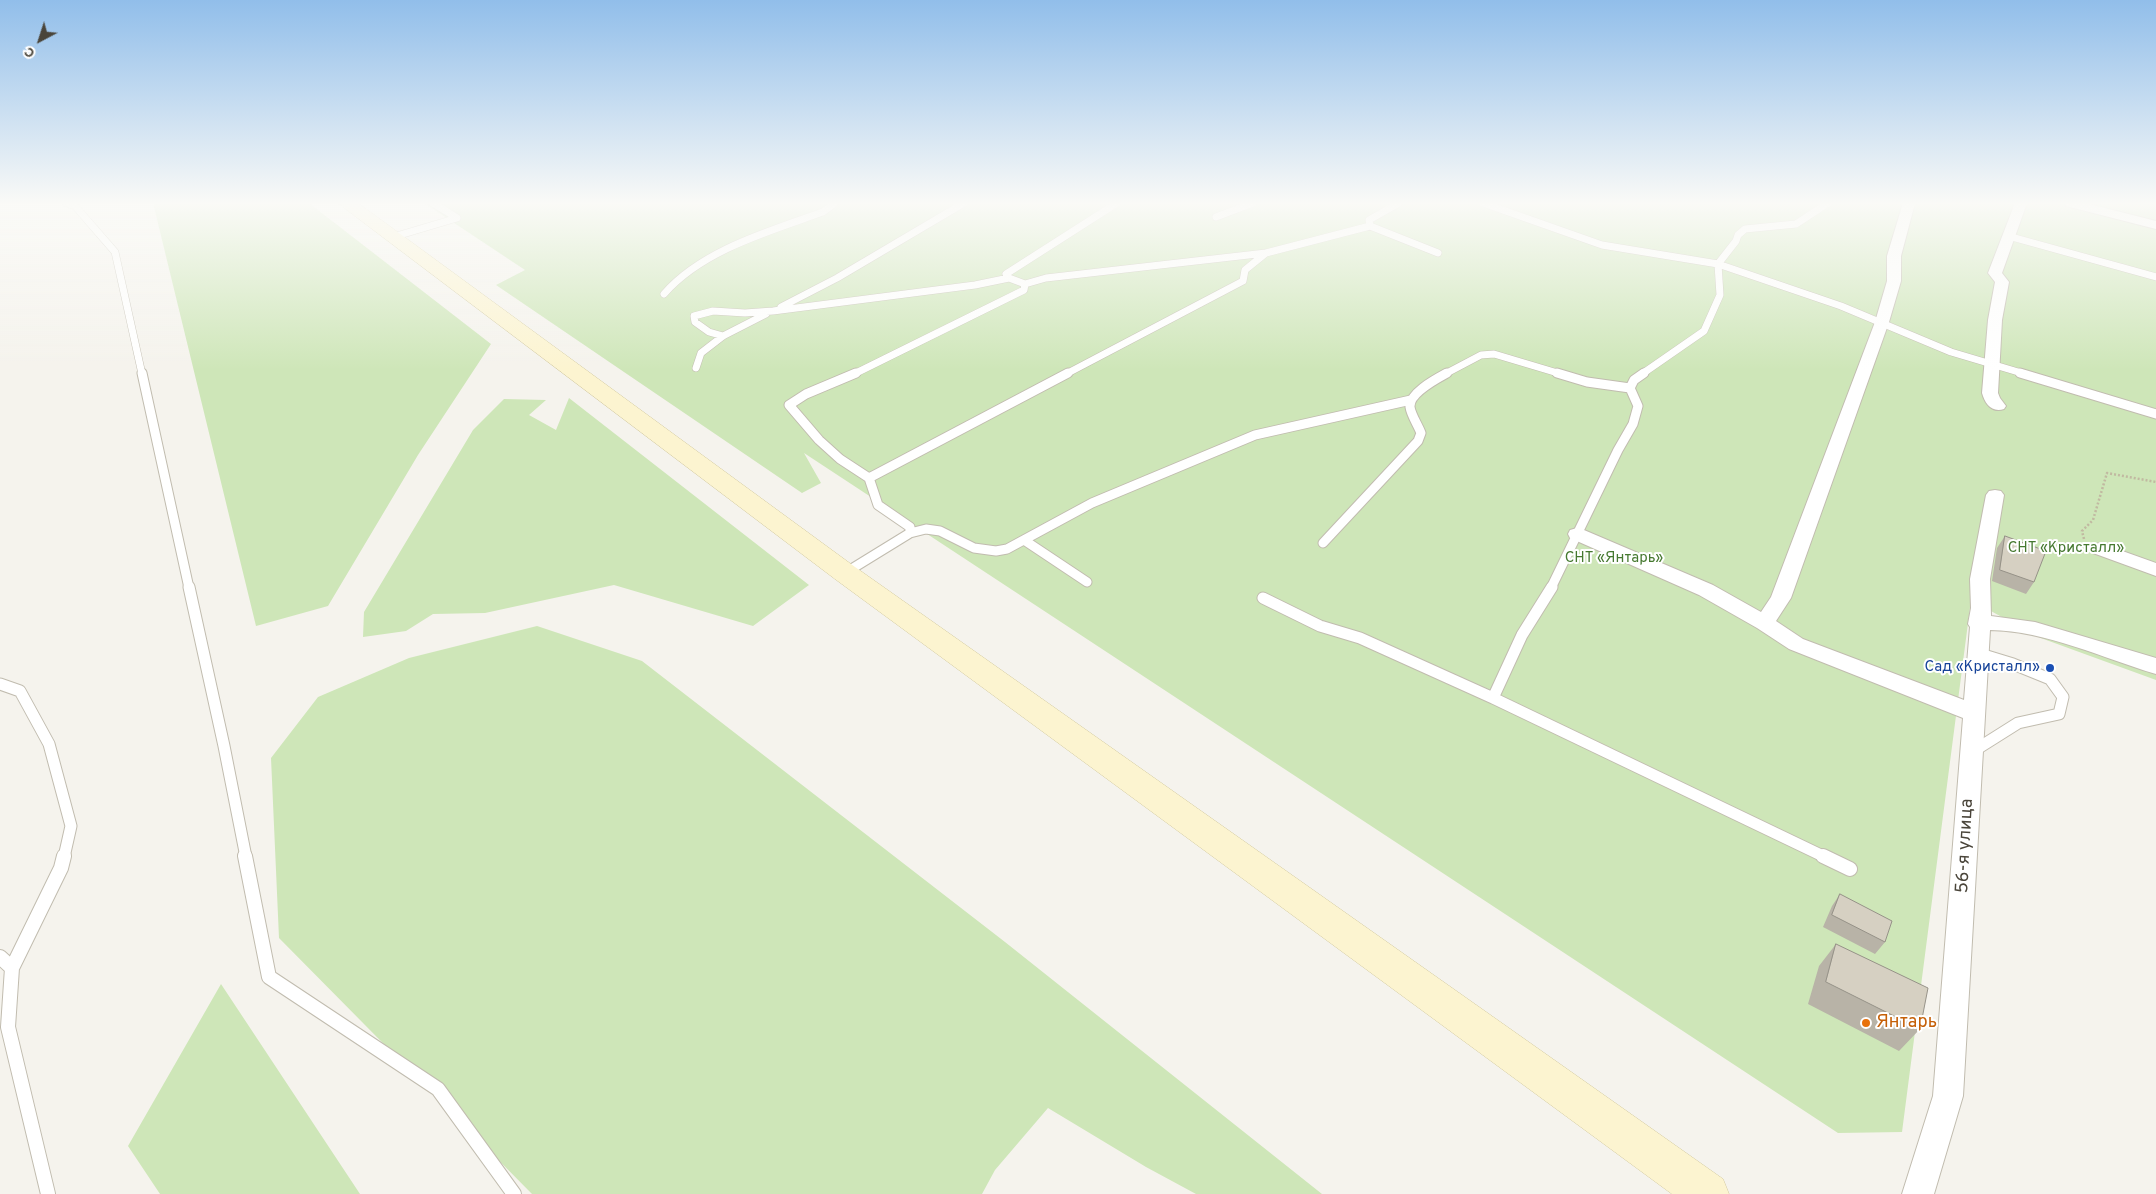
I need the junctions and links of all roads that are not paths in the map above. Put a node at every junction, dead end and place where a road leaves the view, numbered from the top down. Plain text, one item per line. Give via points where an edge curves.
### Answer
1 (116, 259) edge
2 (422, 259) edge
3 (711, 259) edge
4 (870, 259) edge
5 (1030, 259) edge
6 (1216, 259) edge
7 (1259, 259) edge
8 (1686, 259) edge
9 (1722, 259) edge
10 (1894, 259) edge
11 (2000, 259) edge
12 (2092, 259) edge
13 (1718, 264) junction
14 (2156, 276) edge
15 (1009, 278) junction
16 (1025, 284) junction
17 (664, 294) dead end
18 (773, 311) junction
19 (1882, 322) junction
20 (723, 336) junction
21 (1993, 365) junction
22 (696, 368) dead end
23 (1630, 388) junction
24 (1411, 400) junction
25 (1998, 406) dead end
26 (2156, 414) edge
27 (869, 478) junction
28 (1995, 495) dead end
29 (910, 533) junction
30 (1577, 534) junction
31 (1024, 540) junction
32 (1323, 542) dead end
33 (2100, 549) road end
34 (2156, 570) edge
35 (845, 573) junction
36 (1087, 582) dead end
37 (1263, 598) dead end
38 (1764, 623) junction
39 (1978, 624) junction
40 (1977, 653) junction
41 (2156, 666) edge
42 (0, 684) edge
43 (1493, 698) junction
44 (1974, 713) junction
45 (1971, 753) junction
46 (1850, 869) dead end
47 (0, 957) edge
48 (12, 968) junction
49 (48, 1194) edge
50 (514, 1194) edge
51 (1708, 1194) edge
52 (1918, 1194) edge

1 - 50 lane via 224,746 269,977 438,1089
2 - 35 main road
3 - 17 lane via 677,279
4 - 18 lane
5 - 15 lane via 1006,274
6 - 16 lane via 1046,278
7 - 27 lane via 1245,270 1243,281
8 - 13 lane
9 - 13 lane
10 - 19 street via 1894,281
11 - 21 street via 1995,273 2002,282 1995,320
12 - 14 lane
13 - 19 lane
13 - 23 lane via 1720,295 1704,331 1634,380
15 - 16 lane
15 - 18 lane
16 - 27 lane via 1024,290 1015,296 948,326 852,377 798,397 788,405 840,460
18 - 20 lane
18 - 20 lane via 716,310 694,316 695,322 709,332
19 - 21 lane via 1951,352
19 - 38 street via 1781,598
20 - 22 lane via 701,353
21 - 25 street via 1990,393
21 - 26 lane
23 - 24 lane via 1587,382 1494,354 1481,355 1428,383
23 - 30 lane via 1638,406 1633,424
24 - 31 lane via 1255,435 1092,503
24 - 32 lane via 1410,408 1421,433 1418,441
27 - 29 lane via 878,505 910,527
28 - 39 street, 56-я улица via 1980,579
29 - 31 lane via 926,528 940,531 974,548 996,551 1008,549
29 - 35 lane
30 - 38 street via 1706,590
30 - 43 lane via 1549,593 1522,635
31 - 36 lane
33 - 34 street
35 - 51 main road
37 - 43 lane via 1320,626 1360,638
38 - 44 street via 1796,644
39 - 40 street, 56-я улица
39 - 41 street via 1994,622 2031,628
40 - 44 street, 56-я улица
40 - 45 lane via 2050,680 2063,696 2060,714 2018,723
42 - 48 lane via 20,691 48,744 71,826 61,868
43 - 46 lane
44 - 45 street, 56-я улица
45 - 52 street, 56-я улица via 1948,1096
47 - 48 lane
48 - 49 lane via 8,1027

